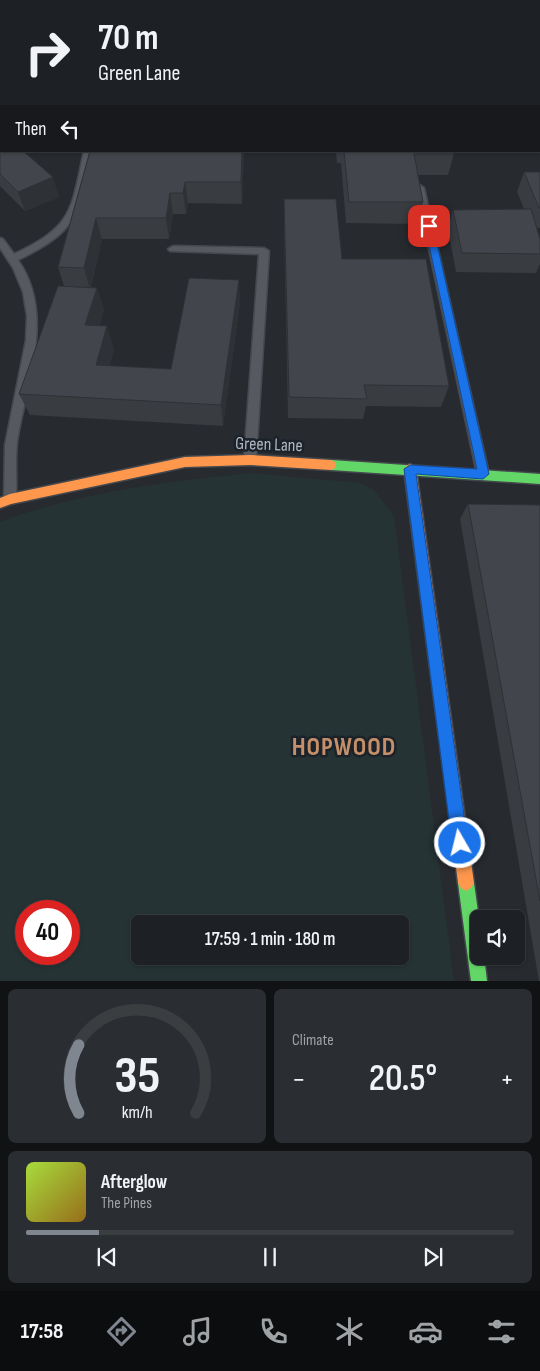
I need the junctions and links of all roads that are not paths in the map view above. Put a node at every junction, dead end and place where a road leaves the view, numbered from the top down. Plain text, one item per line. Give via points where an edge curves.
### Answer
1 (88, 152) edge
2 (420, 188) edge
3 (0, 241) edge
4 (173, 249) dead end
5 (15, 258) junction
6 (250, 460) junction
7 (410, 469) junction
8 (483, 474) junction
9 (540, 479) edge
10 (5, 501) edge
11 (479, 981) edge

1 - 5 lane via 75,209 62,228 45,244
2 - 8 lane
3 - 5 lane
4 - 6 lane via 264,251
5 - 10 lane via 27,282 33,330 11,445
6 - 7 street, Green Lane
6 - 10 street, Green Lane via 185,462
7 - 8 street, Green Lane
7 - 11 street
8 - 9 street, Green Lane

